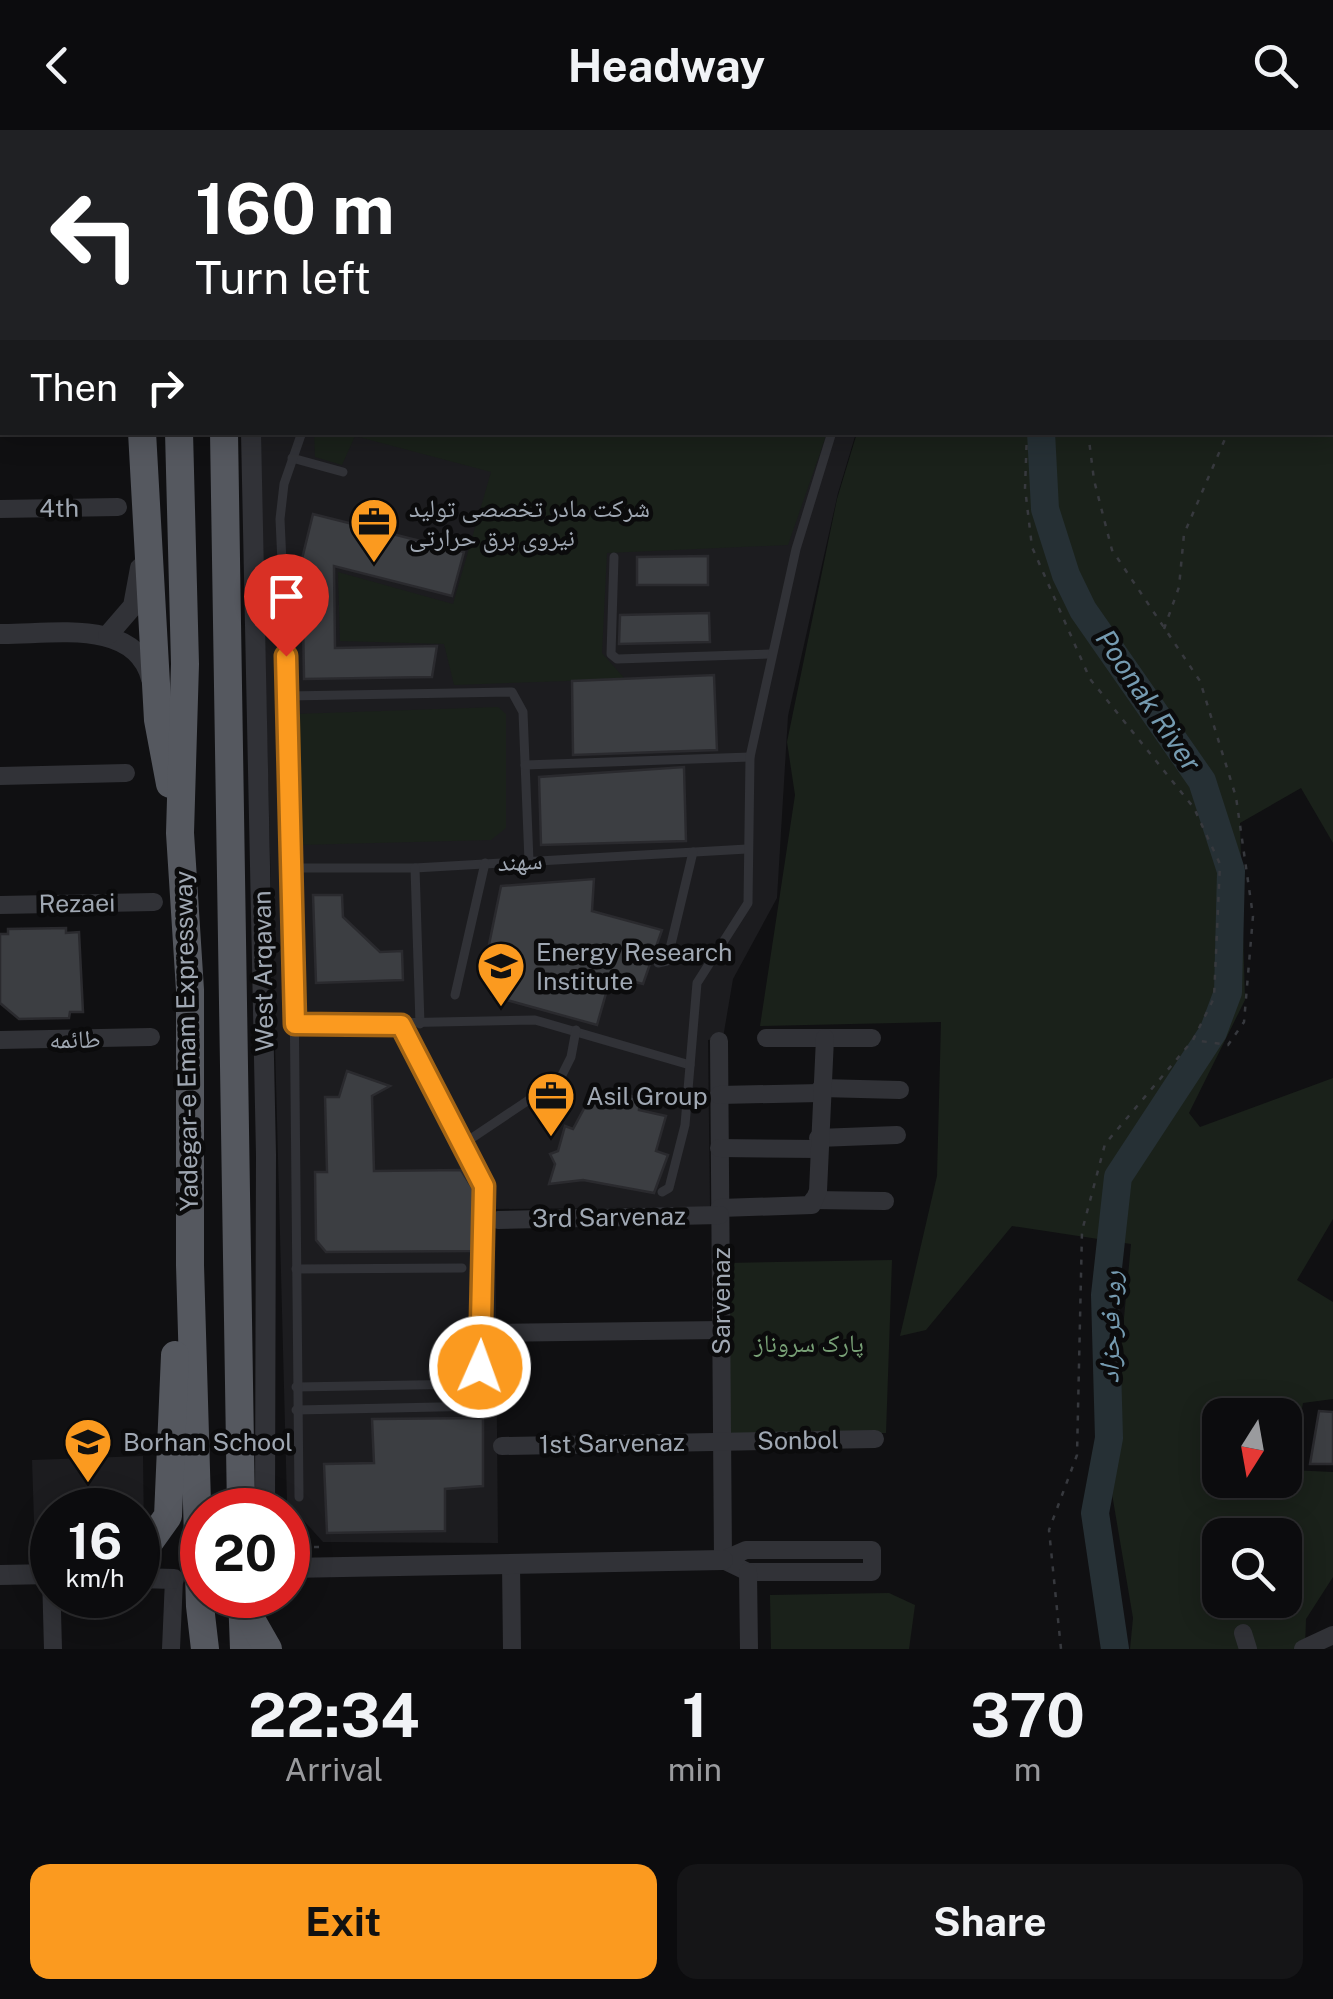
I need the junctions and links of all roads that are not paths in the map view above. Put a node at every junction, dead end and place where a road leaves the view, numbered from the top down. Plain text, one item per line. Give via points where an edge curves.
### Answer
1 (142, 435) edge
2 (179, 435) edge
3 (224, 435) edge
4 (250, 435) edge
5 (301, 435) edge
6 (831, 435) edge
7 (292, 458) junction
8 (343, 472) dead end
9 (132, 508) junction
10 (0, 509) edge
11 (614, 557) dead end
12 (0, 634) edge
13 (108, 635) junction
14 (770, 654) junction
15 (288, 696) junction
16 (158, 720) junction
17 (750, 758) junction
18 (525, 765) junction
19 (126, 774) dead end
20 (0, 776) edge
21 (180, 833) junction
22 (748, 849) junction
23 (693, 852) junction
24 (529, 861) junction
25 (484, 864) junction
26 (293, 868) junction
27 (415, 868) junction
28 (154, 902) dead end
29 (0, 905) edge
30 (658, 963) dead end
31 (455, 995) dead end
32 (295, 1024) junction
33 (420, 1024) junction
34 (401, 1025) junction
35 (576, 1030) junction
36 (150, 1038) dead end
37 (766, 1038) dead end
38 (825, 1038) junction
39 (872, 1038) dead end
40 (0, 1040) edge
41 (718, 1041) dead end
42 (690, 1065) junction
43 (821, 1090) junction
44 (900, 1090) dead end
45 (719, 1094) junction
46 (898, 1136) dead end
47 (462, 1144) junction
48 (818, 1144) junction
49 (720, 1148) junction
50 (662, 1192) dead end
51 (813, 1200) junction
52 (885, 1201) dead end
53 (720, 1212) junction
54 (498, 1220) dead end
55 (190, 1265) junction
56 (462, 1268) dead end
57 (296, 1269) junction
58 (721, 1330) junction
59 (498, 1332) dead end
60 (296, 1387) junction
61 (486, 1406) dead end
62 (296, 1410) junction
63 (875, 1439) dead end
64 (722, 1440) junction
65 (502, 1446) dead end
66 (197, 1488) edge
67 (241, 1488) edge
68 (265, 1488) edge
69 (299, 1488) edge
70 (160, 1527) edge
71 (310, 1558) edge
72 (722, 1560) junction
73 (510, 1564) junction
74 (748, 1572) junction
75 (30, 1574) edge
76 (0, 1575) edge
77 (160, 1579) edge
78 (174, 1579) joint
79 (53, 1618) edge
80 (199, 1618) edge
81 (202, 1618) edge
82 (243, 1618) edge
83 (252, 1618) edge
84 (1333, 1635) edge
85 (53, 1649) edge
86 (171, 1649) edge
87 (195, 1649) edge
88 (206, 1649) edge
89 (244, 1649) edge
90 (268, 1649) edge
91 (512, 1649) edge
92 (749, 1649) edge
93 (1303, 1649) edge

1 - 9 highway
2 - 21 highway, Yadegar-e Emam Expressway via 185,664
3 - 67 highway, Yadegar-e Emam Expressway
4 - 68 street, West Arqavan via 266,1136
5 - 7 lane
6 - 14 lane
7 - 8 lane
7 - 15 lane via 280,518
9 - 10 street, 4th
9 - 13 street via 133,606
9 - 16 highway
11 - 14 lane via 611,654 617,659
12 - 13 street
13 - 16 street via 148,666
14 - 17 lane
15 - 18 lane via 512,692 523,712
15 - 26 lane
16 - 21 highway
17 - 18 lane
17 - 22 lane
18 - 24 lane
19 - 20 street
21 - 55 highway, Yadegar-e Emam Expressway via 190,990
22 - 23 lane, سهند
22 - 42 lane via 748,903 696,984
23 - 24 lane, سهند
23 - 30 lane via 667,961
24 - 25 lane, سهند
25 - 27 lane, سهند
25 - 31 lane
26 - 27 lane, سهند
26 - 32 lane
27 - 33 lane
28 - 29 street, Rezaei
32 - 34 lane
32 - 57 lane
33 - 34 lane
33 - 35 lane via 535,1020
34 - 47 lane
35 - 42 lane
35 - 47 lane via 560,1079
36 - 40 street, طائمه
37 - 38 street
38 - 39 street
38 - 43 street
41 - 45 street, Sarvenaz
42 - 50 lane via 685,1125 669,1188
43 - 44 street
43 - 45 street
43 - 48 street
45 - 49 street, Sarvenaz
46 - 48 street
47 - 60 lane via 484,1186 477,1377 471,1384
48 - 49 street
48 - 51 street
49 - 53 street, Sarvenaz
51 - 52 street, 3rd Sarvenaz
51 - 53 street, 3rd Sarvenaz via 812,1206
53 - 54 street, 3rd Sarvenaz
53 - 58 street, Sarvenaz
55 - 66 highway, Yadegar-e Emam Expressway
55 - 70 highway via 175,1362 174,1479
56 - 57 lane
57 - 60 lane
58 - 59 street
58 - 64 street, Sarvenaz
60 - 62 lane
61 - 62 lane
62 - 69 lane
63 - 64 street, Sonbol
64 - 65 street, 1st Sarvenaz
64 - 72 street, Sarvenaz
71 - 73 street
72 - 73 street
72 - 74 street
72 - 74 street via 746,1550 872,1550 872,1572
73 - 91 street
74 - 92 street
75 - 76 street
77 - 78 street
78 - 86 street
79 - 85 street
80 - 87 highway
81 - 88 highway, Yadegar-e Emam Expressway
82 - 89 highway
83 - 90 highway
84 - 93 street

